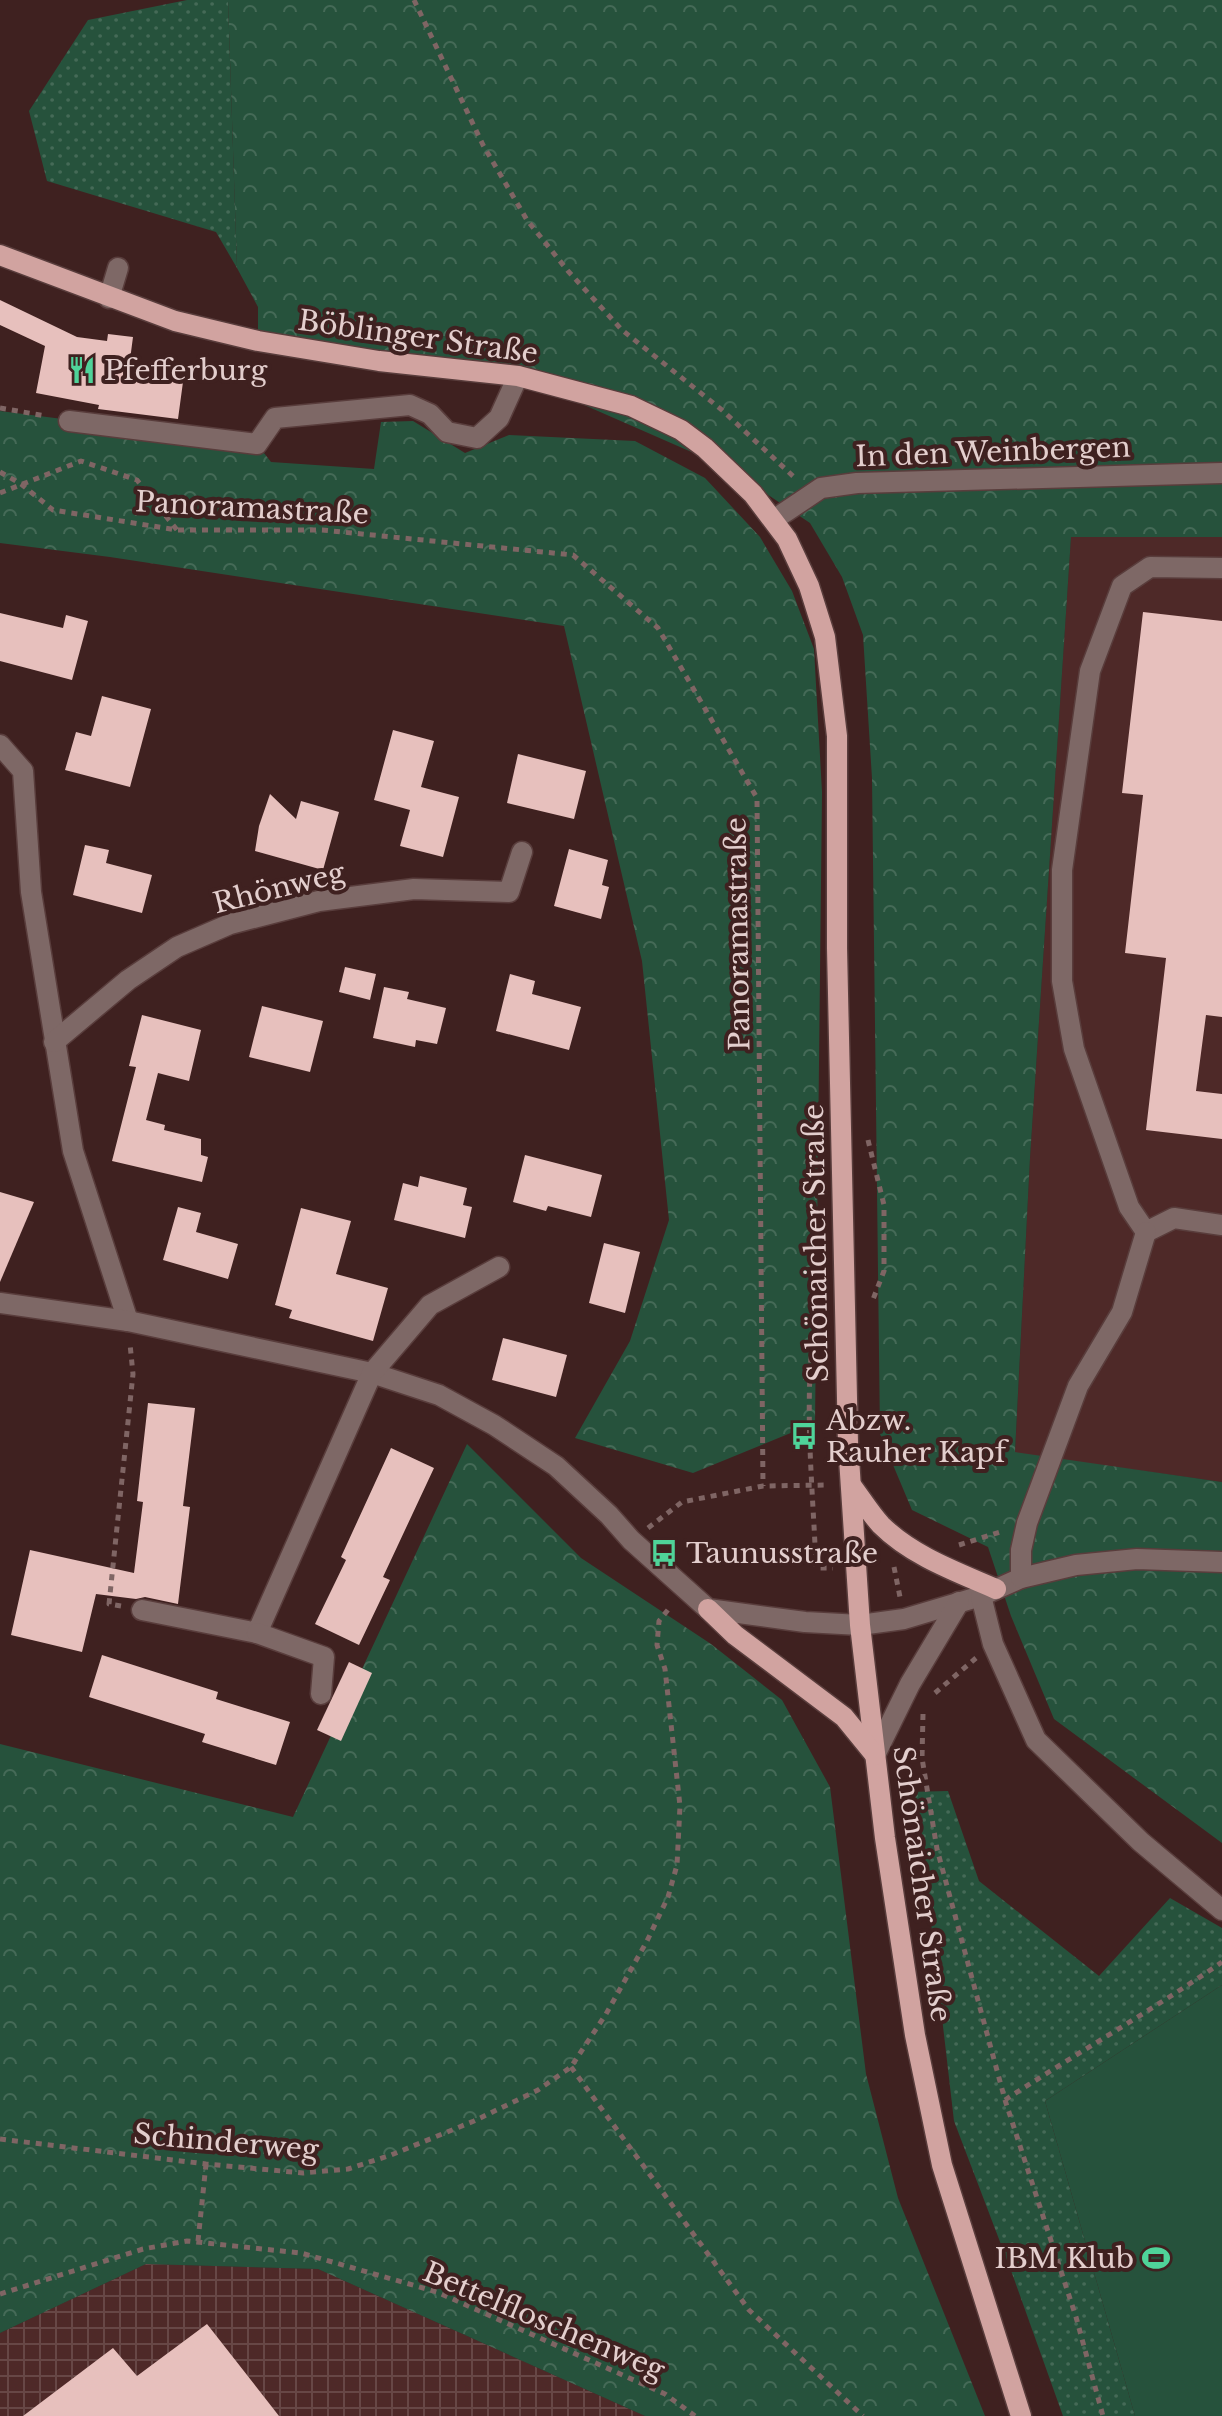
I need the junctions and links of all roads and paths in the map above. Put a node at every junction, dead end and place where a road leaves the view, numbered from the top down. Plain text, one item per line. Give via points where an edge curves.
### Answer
1 (414, 0) edge
2 (0, 255) edge
3 (118, 268) dead end
4 (109, 298) junction
5 (518, 376) junction
6 (0, 408) edge
7 (69, 421) joint
8 (0, 472) edge
9 (1222, 473) edge
10 (21, 484) junction
11 (0, 493) edge
12 (809, 494) junction
13 (783, 512) junction
14 (177, 530) junction
15 (787, 539) joint
16 (1222, 568) edge
17 (0, 745) edge
18 (522, 852) dead end
19 (54, 1042) junction
20 (1222, 1225) edge
21 (1146, 1232) junction
22 (499, 1267) dead end
23 (0, 1303) edge
24 (128, 1321) junction
25 (815, 1321) dead end
26 (372, 1373) junction
27 (133, 1374) dead end
28 (851, 1485) junction
29 (763, 1486) junction
30 (1027, 1523) junction
31 (631, 1540) junction
32 (951, 1545) dead end
33 (1222, 1562) edge
34 (1021, 1578) junction
35 (684, 1588) junction
36 (989, 1592) junction
37 (959, 1602) junction
38 (708, 1609) junction
39 (142, 1610) joint
40 (860, 1625) junction
41 (257, 1633) junction
42 (993, 1644) junction
43 (321, 1694) dead end
44 (934, 1694) dead end
45 (924, 1706) dead end
46 (875, 1755) junction
47 (1222, 1910) edge
48 (1222, 1962) edge
49 (571, 2067) junction
50 (1005, 2100) junction
51 (0, 2139) edge
52 (206, 2164) junction
53 (198, 2241) junction
54 (0, 2294) edge
55 (695, 2416) edge
56 (863, 2416) edge
57 (1021, 2416) edge
58 (1103, 2416) edge

1 - 12 path via 483,145 527,220 622,330 722,410
2 - 4 main road, Böblinger Straße
3 - 4 street
4 - 5 main road, Böblinger Straße via 258,341
5 - 7 street via 499,418 477,438 447,432 430,414 410,405 275,418 257,444
5 - 13 main road, Böblinger Straße via 631,406 681,430
6 - 7 path
8 - 10 path, Panoramastraße
9 - 12 street, In den Weinbergen via 857,483
10 - 11 path
10 - 14 path, Panoramastraße via 53,510
10 - 14 path via 81,461 137,480
12 - 13 street, In den Weinbergen
13 - 15 main road, Böblinger Straße
14 - 29 path, Panoramastraße via 322,530 573,555 658,628 757,798
15 - 28 main road, Schönaicher Straße via 825,637 837,736
16 - 21 street via 1150,567 1122,586 1090,671 1062,870 1062,981 1074,1049 1129,1207
17 - 19 street via 23,771 31,892
18 - 19 street, Rhönweg via 509,892 414,889 319,901 230,924 177,947
19 - 24 street via 73,1151
20 - 21 street via 1174,1218
21 - 30 street via 1122,1312 1078,1386
22 - 26 street via 430,1305
23 - 24 street
24 - 26 street
25 - 29 path via 809,1408 813,1486
26 - 31 street via 439,1395 494,1425 556,1466
26 - 41 street
27 - 39 path via 109,1604
28 - 36 main road via 899,1540
28 - 40 main road, Schönaicher Straße
29 - 31 path via 682,1502
30 - 32 path
30 - 34 street
31 - 35 street
33 - 34 street via 1137,1559
34 - 36 street
35 - 38 street
35 - 49 path via 659,1621 657,1645 665,1669 680,1806 677,1865 647,1941
36 - 37 street
36 - 42 street
37 - 40 street via 904,1619
37 - 46 street
38 - 40 street
38 - 46 main road via 844,1717
39 - 41 street
40 - 46 main road, Schönaicher Straße
41 - 43 street via 324,1657
42 - 44 path
42 - 47 street via 1036,1740 1141,1842
45 - 50 path via 922,1758 937,1849
46 - 57 main road, Schönaicher Straße via 904,1967 939,2150
48 - 50 path
49 - 52 path, Schinderweg via 538,2090 474,2121 348,2169 303,2173
49 - 56 path via 749,2310
50 - 58 path
51 - 52 path, Schinderweg
52 - 53 path
53 - 54 path, Bettelfloschenweg via 143,2249
53 - 55 path, Bettelfloschenweg via 301,2253 437,2292 665,2394

